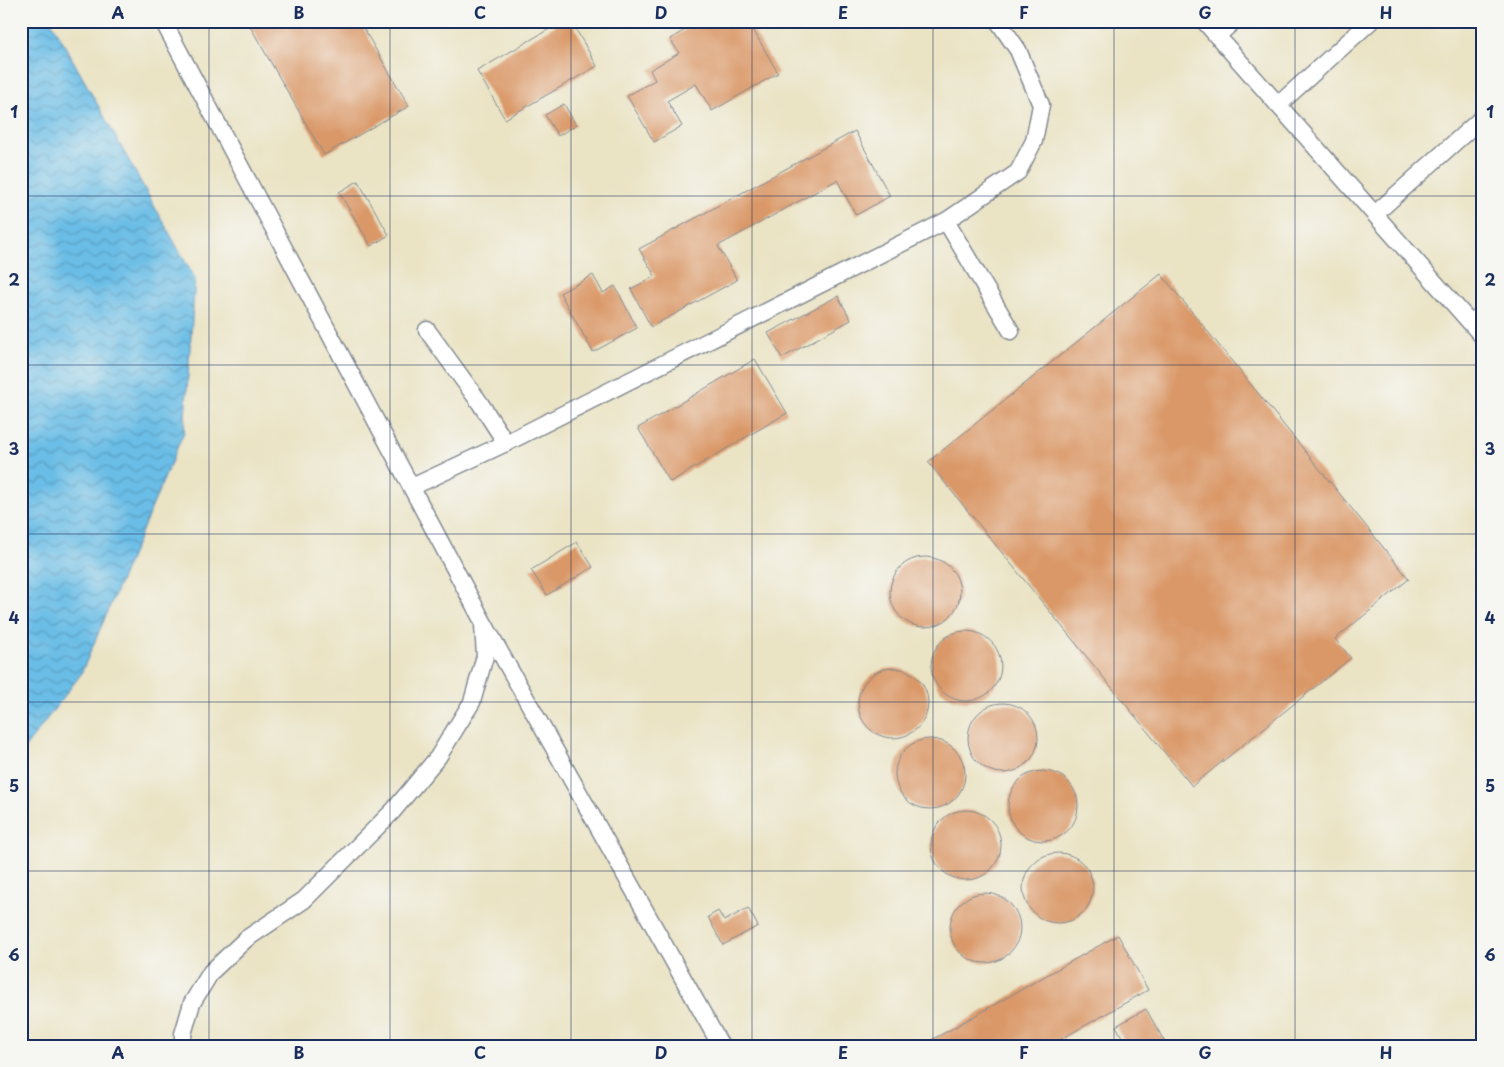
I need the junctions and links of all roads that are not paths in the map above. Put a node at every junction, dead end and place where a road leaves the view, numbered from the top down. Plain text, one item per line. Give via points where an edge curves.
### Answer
1 (163, 21) edge
2 (998, 21) edge
3 (1204, 21) edge
4 (1234, 21) edge
5 (1371, 21) edge
6 (1217, 36) junction
7 (1278, 105) junction
8 (1483, 117) edge
9 (1375, 214) junction
10 (946, 221) junction
11 (1477, 318) edge
12 (427, 330) dead end
13 (1011, 331) dead end
14 (1483, 336) edge
15 (506, 443) junction
16 (412, 487) junction
17 (482, 620) junction
18 (184, 1046) edge
19 (721, 1046) edge

1 - 16 lane
2 - 10 lane via 1018,50 1041,105 1034,141 1018,172
3 - 6 lane
4 - 6 lane
5 - 7 lane
6 - 7 lane
7 - 9 lane
8 - 9 lane
9 - 11 lane
10 - 13 lane
10 - 15 lane
11 - 14 lane
12 - 15 lane
15 - 16 lane
16 - 17 lane
17 - 18 lane via 485,656 472,702 438,757 393,811 304,900 246,938 211,972 192,1003 183,1034
17 - 19 lane

